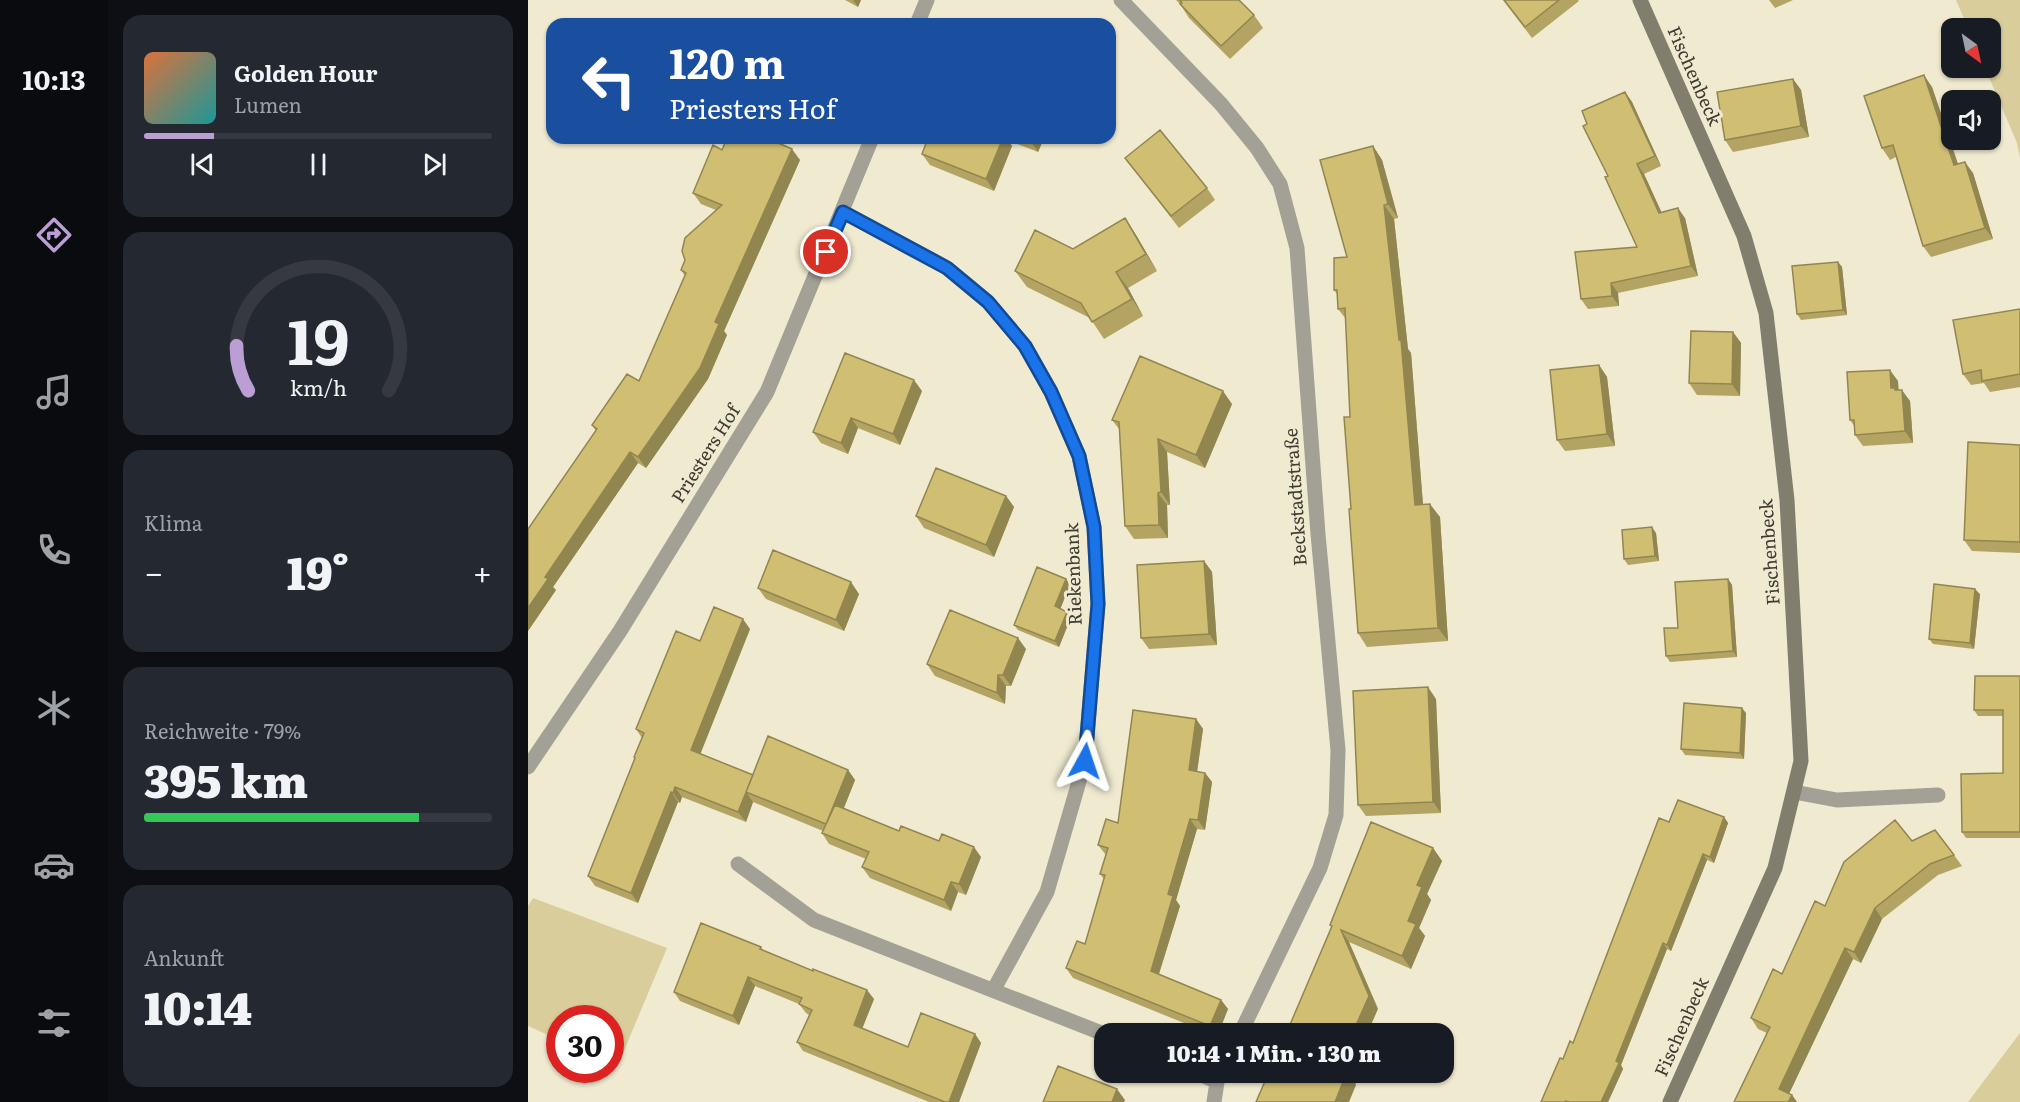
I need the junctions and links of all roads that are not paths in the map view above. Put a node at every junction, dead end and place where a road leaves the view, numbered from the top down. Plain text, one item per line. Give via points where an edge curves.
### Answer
1 (927, 0) edge
2 (1121, 0) edge
3 (1640, 0) edge
4 (920, 18) edge
5 (870, 144) edge
6 (843, 212) junction
7 (528, 767) edge
8 (1794, 792) junction
9 (1938, 795) dead end
10 (738, 864) dead end
11 (994, 989) junction
12 (1245, 1023) edge
13 (1094, 1030) edge
14 (1219, 1083) edge
15 (1214, 1102) edge
16 (1670, 1102) edge

1 - 4 street
2 - 12 street, Beckstadtstraße via 1221,104 1257,148 1280,184 1297,248 1338,750 1336,814 1320,868
3 - 8 street, Fischenbeck via 1744,236 1766,313 1789,533 1801,761
5 - 6 street, Priesters Hof
6 - 7 street, Priesters Hof via 767,392 620,631
6 - 11 street, Riekenbank via 947,268 988,302 1025,346 1051,392 1079,456 1094,527 1098,604 1085,761 1047,892
8 - 9 street via 1837,800
8 - 16 street, Fischenbeck via 1775,868
10 - 11 street via 814,920
11 - 13 street
14 - 15 street

